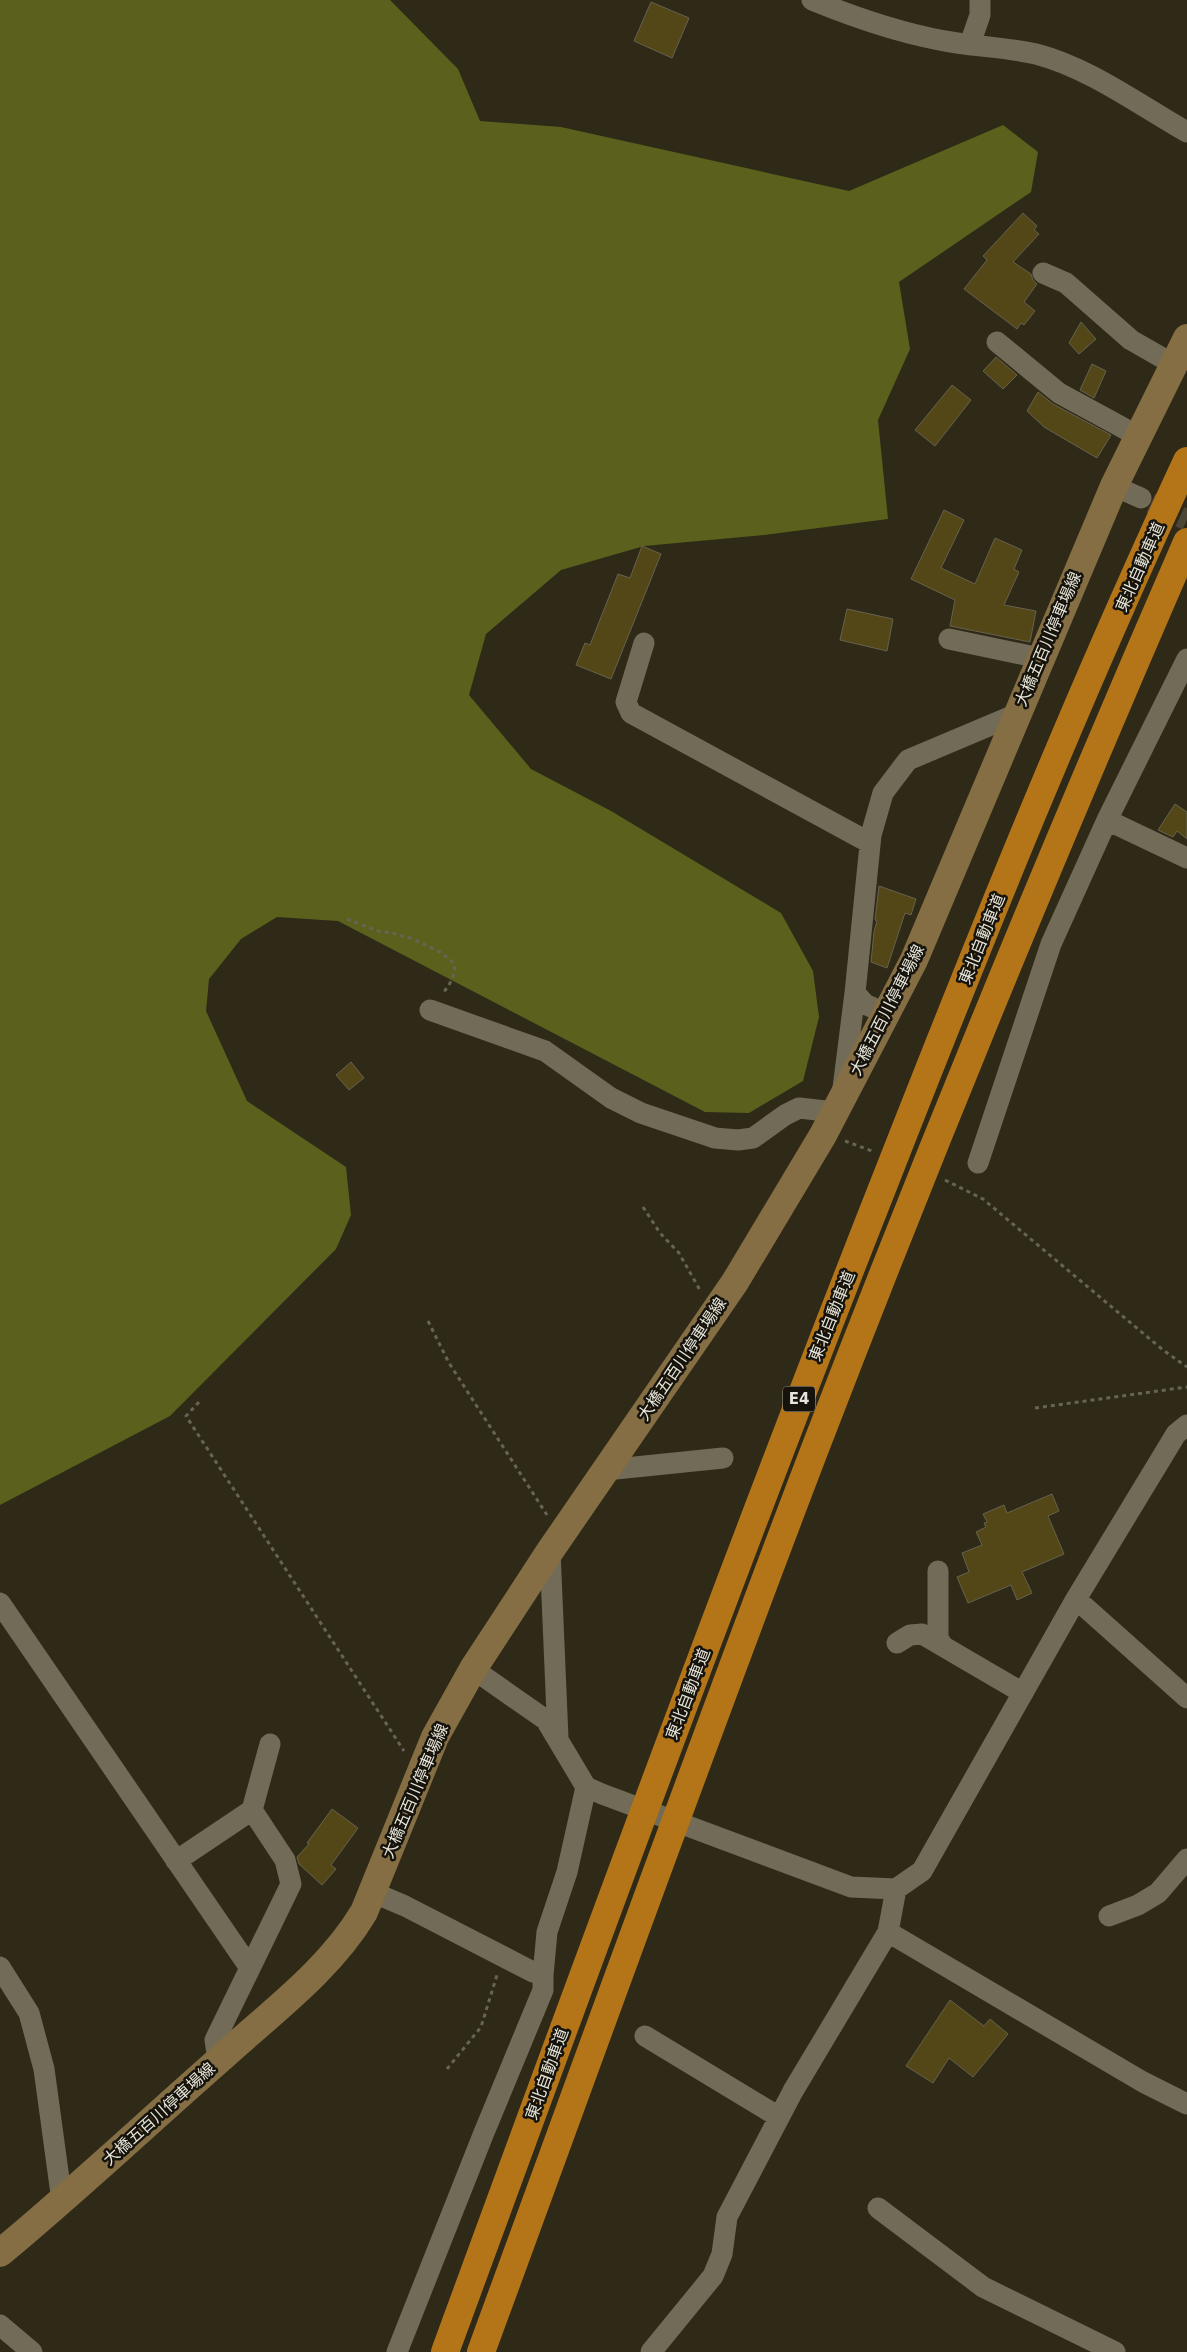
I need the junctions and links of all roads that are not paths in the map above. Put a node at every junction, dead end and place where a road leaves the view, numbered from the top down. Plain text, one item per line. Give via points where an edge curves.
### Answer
1 (812, 0) edge
2 (980, 0) edge
3 (970, 44) junction
4 (1187, 132) edge
5 (1043, 273) dead end
6 (1187, 338) edge
7 (997, 342) dead end
8 (1173, 364) junction
9 (1138, 436) junction
10 (1187, 460) edge
11 (1114, 486) junction
12 (1141, 498) tunnel mouth
13 (1187, 542) edge
14 (949, 639) dead end
15 (644, 644) dead end
16 (1040, 658) junction
17 (1187, 659) edge
18 (1017, 714) junction
19 (1107, 820) junction
20 (870, 843) junction
21 (1187, 858) edge
22 (855, 993) junction
23 (430, 1010) road end
24 (886, 1014) junction
25 (838, 1105) junction
26 (978, 1164) dead end
27 (1187, 1425) edge
28 (723, 1458) dead end
29 (606, 1470) junction
30 (555, 1543) junction
31 (938, 1571) dead end
32 (1076, 1599) junction
33 (0, 1603) edge
34 (897, 1643) dead end
35 (943, 1646) junction
36 (473, 1669) junction
37 (1023, 1692) junction
38 (1187, 1698) edge
39 (558, 1741) junction
40 (270, 1744) dead end
41 (594, 1791) junction
42 (252, 1810) junction
43 (1187, 1858) edge
44 (176, 1861) junction
45 (896, 1889) junction
46 (372, 1892) junction
47 (1109, 1916) dead end
48 (888, 1932) junction
49 (0, 1967) edge
50 (250, 1968) junction
51 (543, 1975) junction
52 (645, 2036) dead end
53 (218, 2060) junction
54 (1187, 2104) edge
55 (780, 2117) junction
56 (62, 2202) junction
57 (878, 2208) dead end
58 (0, 2253) edge
59 (0, 2325) edge
60 (32, 2352) edge
61 (397, 2352) edge
62 (445, 2352) edge
63 (481, 2352) edge
64 (651, 2352) edge
65 (1115, 2352) edge

1 - 3 street via 898,29
2 - 3 street via 980,15
3 - 4 street via 1037,54 1067,65
5 - 8 street via 1066,283 1131,340
6 - 8 main road, 大橋五百川停車場線
7 - 9 street via 1059,393
8 - 9 main road, 大橋五百川停車場線
9 - 11 main road, 大橋五百川停車場線
10 - 62 highway, 東北自動車道 / E4 via 1054,762 792,1416
11 - 12 street
11 - 16 main road, 大橋五百川停車場線
13 - 63 highway, 東北自動車道 / E4 via 1085,775 970,1054 817,1445
14 - 16 street
15 - 20 street via 626,702 631,713
16 - 18 main road, 大橋五百川停車場線
17 - 19 street
18 - 20 street via 908,760 883,793
18 - 24 main road, 大橋五百川停車場線 via 914,960
19 - 21 street
19 - 26 street via 1051,944
20 - 22 street
22 - 24 street via 865,1004
22 - 25 street
23 - 25 street via 545,1051 611,1098 641,1113 715,1138 753,1138 785,1114 799,1108
24 - 25 main road, 大橋五百川停車場線
25 - 29 main road, 大橋五百川停車場線 via 748,1261
27 - 32 street via 1176,1434
28 - 29 street
29 - 30 main road, 大橋五百川停車場線
30 - 36 main road, 大橋五百川停車場線
30 - 39 street
31 - 35 street via 938,1638
32 - 37 street
32 - 38 street
33 - 44 street
34 - 35 street via 910,1635 922,1634
35 - 37 street
36 - 39 street via 546,1720
36 - 46 main road, 大橋五百川停車場線 via 434,1737
37 - 45 street via 922,1871
39 - 41 street
40 - 42 street
41 - 45 street via 851,1887
41 - 51 street via 547,1932
42 - 44 street
42 - 50 street via 285,1860 290,1884
43 - 47 street via 1158,1893
44 - 50 street
45 - 48 street
46 - 51 street
46 - 53 main road, 大橋五百川停車場線 via 349,1937 308,1980
48 - 54 street via 1143,2082
48 - 55 street
49 - 56 street via 29,2013 44,2069
50 - 53 street via 215,2040
51 - 61 street via 540,2001
52 - 55 street
53 - 56 main road, 大橋五百川停車場線
55 - 64 street via 727,2217 722,2254 713,2276
56 - 58 main road, 大橋五百川停車場線
57 - 65 street via 983,2287
59 - 60 street

